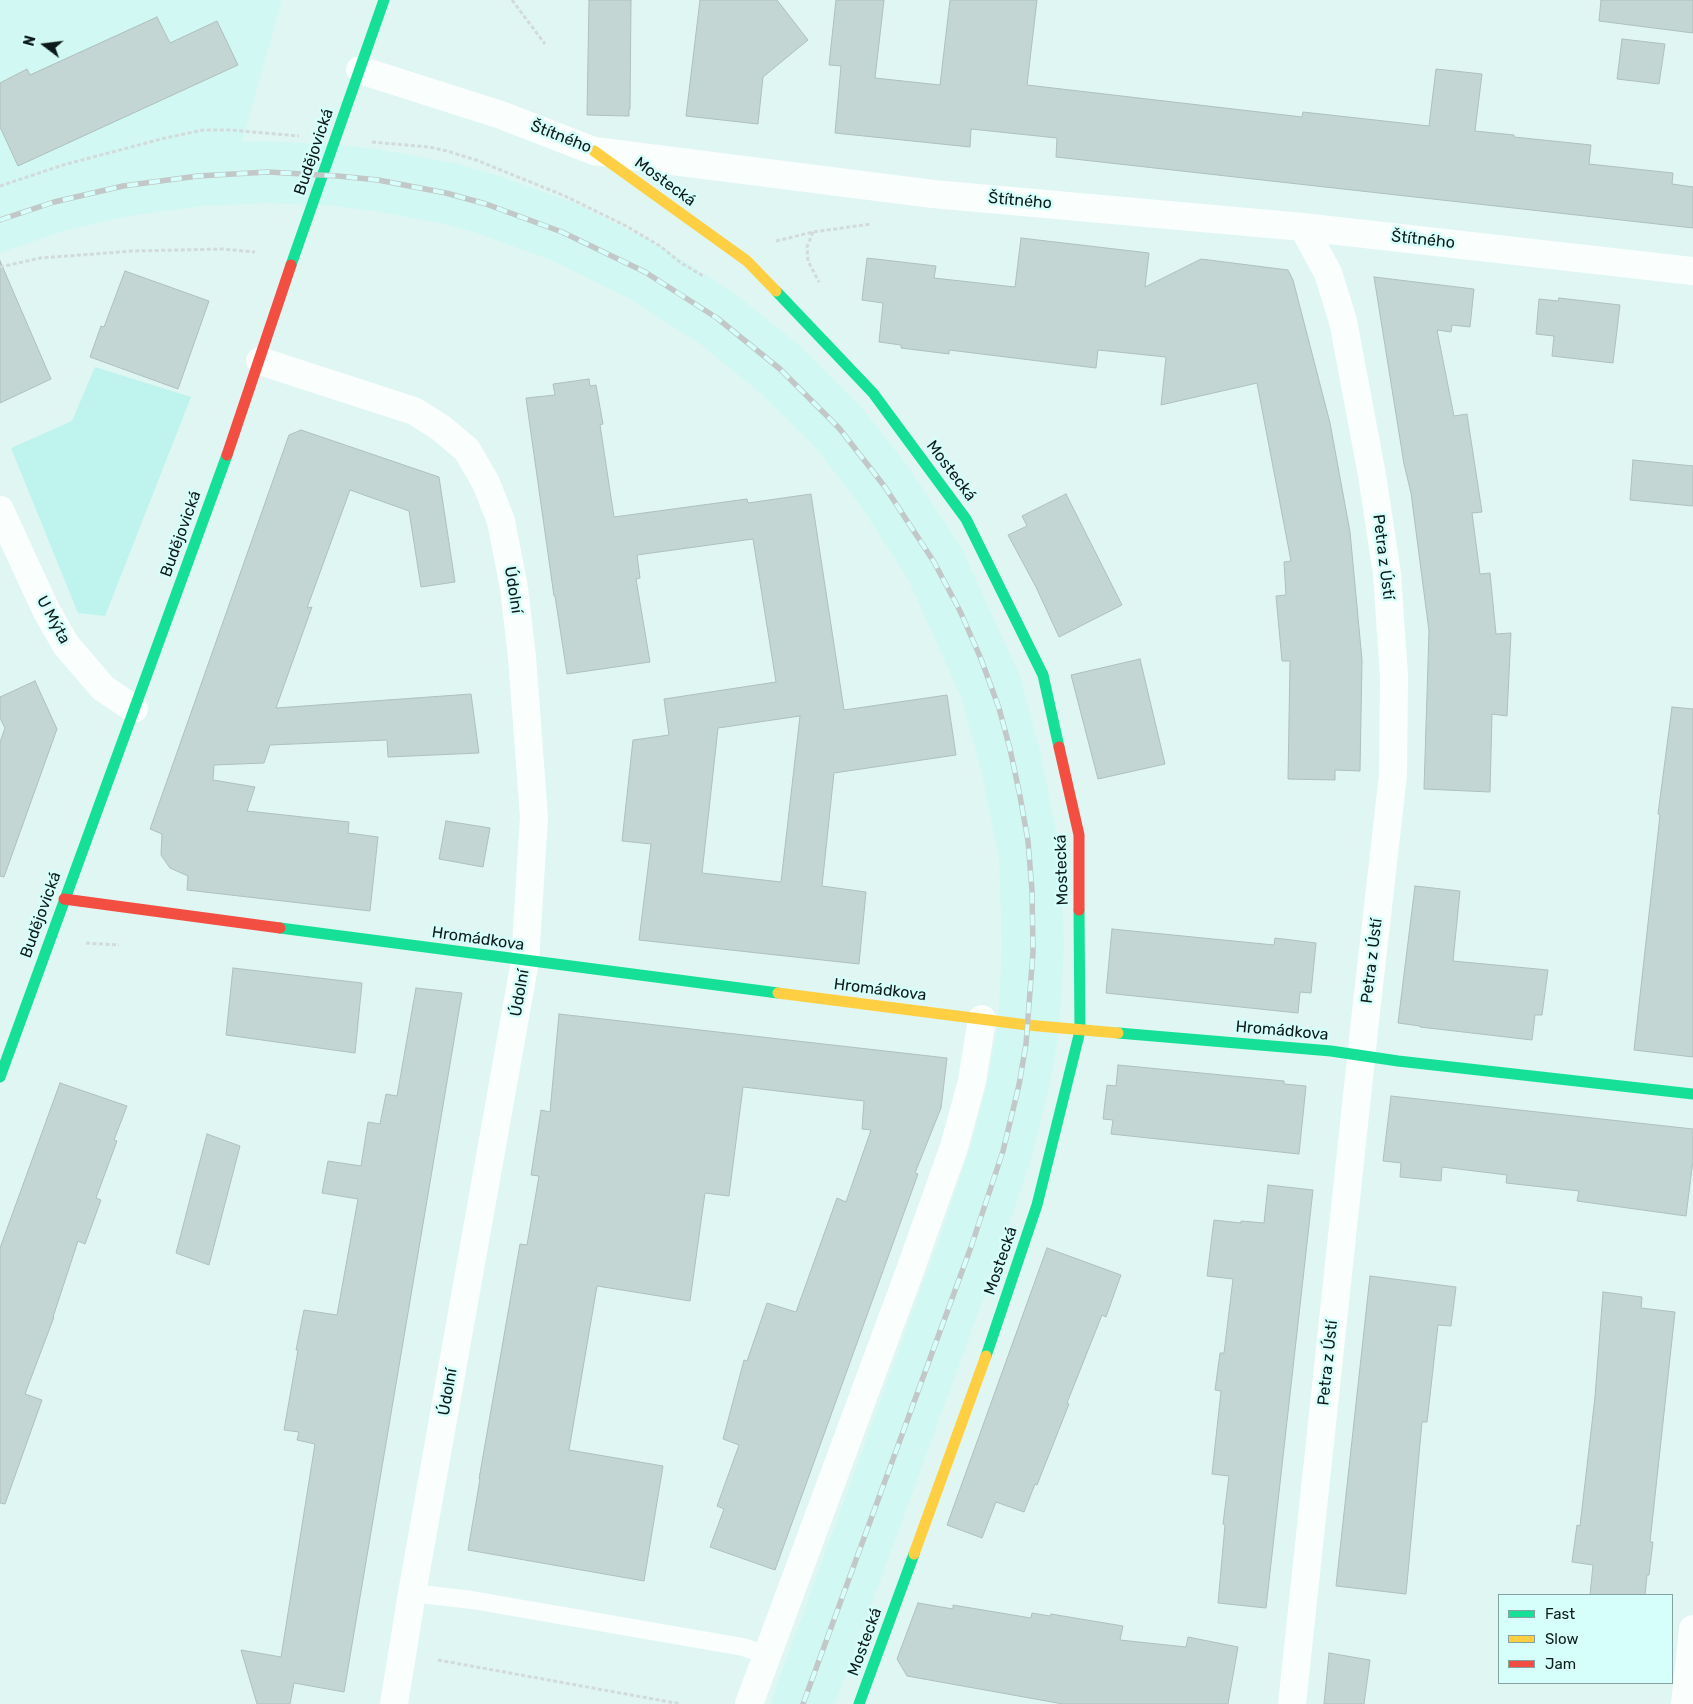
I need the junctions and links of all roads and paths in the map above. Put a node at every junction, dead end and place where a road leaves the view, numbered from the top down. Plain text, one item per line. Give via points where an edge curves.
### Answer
1 (384, 0) edge
2 (512, 0) edge
3 (545, 44) dead end
4 (360, 70) junction
5 (255, 132) dead end
6 (429, 147) dead end
7 (594, 151) junction
8 (0, 186) edge
9 (874, 224) dead end
10 (1303, 227) junction
11 (813, 232) junction
12 (802, 234) dead end
13 (255, 252) dead end
14 (735, 252) junction
15 (0, 267) edge
16 (1693, 271) edge
17 (823, 289) dead end
18 (260, 361) junction
19 (0, 510) edge
20 (134, 709) junction
21 (64, 899) junction
22 (525, 962) junction
23 (982, 1019) junction
24 (1080, 1031) junction
25 (1362, 1055) junction
26 (0, 1077) edge
27 (1693, 1094) edge
28 (412, 1593) junction
29 (1693, 1629) edge
30 (767, 1655) junction
31 (435, 1660) dead end
32 (394, 1704) edge
33 (681, 1704) edge
34 (749, 1704) edge
35 (859, 1704) edge
36 (1292, 1704) edge
37 (1685, 1704) edge

1 - 4 street, Budějovická
2 - 3 path
4 - 7 street, Štítného via 501,115
4 - 18 street, Budějovická
5 - 8 path via 203,130 165,138 64,164
6 - 14 path via 476,160 565,196 626,226 706,278 714,275
7 - 10 street, Štítného via 933,194
7 - 14 street, Mostecká
9 - 11 path
10 - 16 street, Štítného
10 - 25 street, Petra z Ústí via 1328,274 1343,321 1372,475 1389,592 1394,676 1393,775
11 - 12 path
11 - 17 path via 807,247 808,261
13 - 15 path via 223,249 132,251 40,258
14 - 24 street, Mostecká via 873,393 966,519 1043,675 1079,835
18 - 20 street, Budějovická
18 - 22 street, Údolní via 414,411 441,428 466,450 486,483 501,521 514,588 522,657 534,817
19 - 20 street, U Mýta via 46,610 66,644 104,688
20 - 21 street, Budějovická
21 - 22 street, Hromádkova
21 - 26 street, Budějovická
22 - 23 street, Hromádkova
22 - 28 street, Údolní
23 - 24 street, Hromádkova
23 - 30 street via 972,1081 954,1147
24 - 25 street, Hromádkova
24 - 35 street, Mostecká via 1037,1205 970,1404
25 - 27 street, Hromádkova
25 - 36 street, Petra z Ústí
28 - 30 lane via 472,1600 743,1647
28 - 32 street, Údolní
29 - 37 street
30 - 34 street
31 - 33 path

